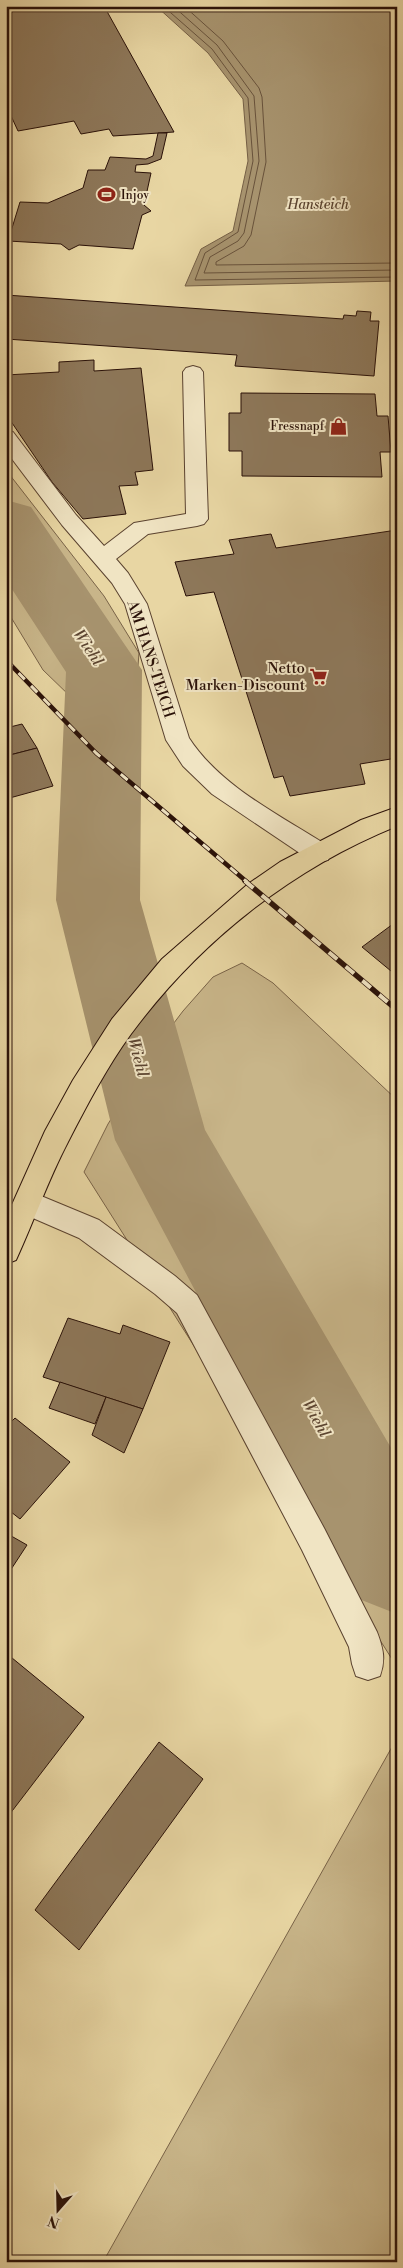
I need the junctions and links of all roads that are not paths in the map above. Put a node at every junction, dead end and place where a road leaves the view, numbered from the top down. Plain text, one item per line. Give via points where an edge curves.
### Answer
1 (193, 372) dead end
2 (6, 437) edge
3 (103, 558) junction
4 (397, 816) edge
5 (319, 853) junction
6 (29, 1203) junction
7 (6, 1251) edge
8 (368, 1664) dead end

1 - 3 street via 196,519 142,528
2 - 3 street, AM HANS-TEICH via 69,520
3 - 5 street, AM HANS-TEICH via 136,604 178,740 191,760 220,788
4 - 5 main road via 370,826
5 - 6 main road via 289,868 257,892 171,966 122,1027 83,1088 55,1139
6 - 7 main road
6 - 8 street via 89,1229 187,1304 317,1548 365,1644

